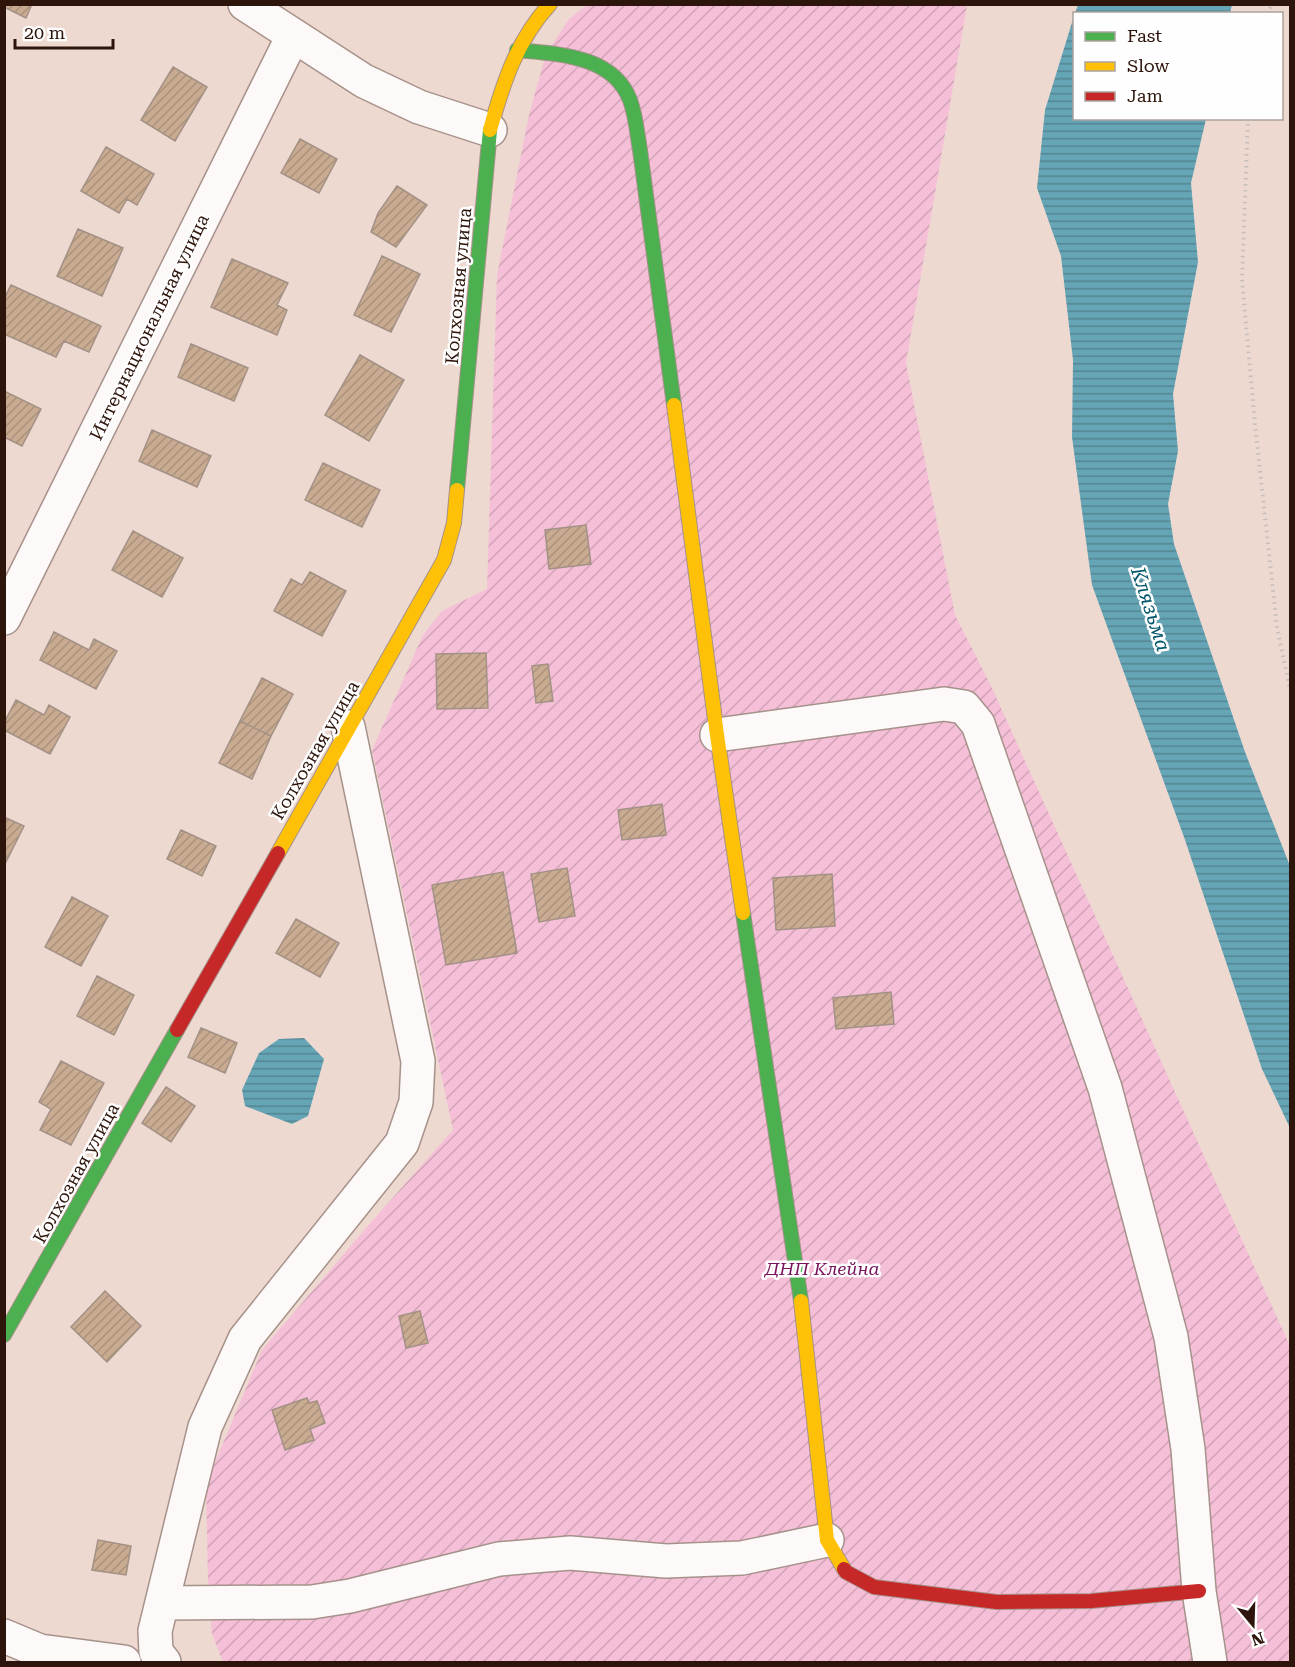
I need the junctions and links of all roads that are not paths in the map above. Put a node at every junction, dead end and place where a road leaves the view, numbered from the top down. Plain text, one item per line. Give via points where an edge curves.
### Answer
1 (245, 4) edge
2 (550, 4) edge
3 (293, 36) junction
4 (517, 50) junction
5 (490, 130) junction
6 (4, 618) edge
7 (348, 727) junction
8 (717, 735) junction
9 (4, 1335) edge
10 (827, 1540) junction
11 (1199, 1591) junction
12 (162, 1603) junction
13 (4, 1636) edge
14 (124, 1662) edge
15 (164, 1662) edge
16 (1210, 1662) edge

1 - 3 street
2 - 4 street, Колхозная улица
3 - 5 street via 364,81 420,107
3 - 6 street, Интернациональная улица
4 - 5 street, Колхозная улица
4 - 8 street via 580,58 612,72 628,96 642,161
5 - 7 street, Колхозная улица via 454,524 444,560
7 - 9 street, Колхозная улица
7 - 12 street via 418,1061 417,1102 402,1143 245,1339 205,1427
8 - 10 street via 803,1317
8 - 11 street via 945,704 964,707 978,724 1105,1088 1171,1336 1188,1449
10 - 11 street via 846,1572 874,1587 997,1602 1091,1601
10 - 12 street via 742,1558 666,1561 570,1553 499,1559 312,1602
11 - 16 street
12 - 15 street via 155,1631 156,1652
13 - 14 street via 40,1651

